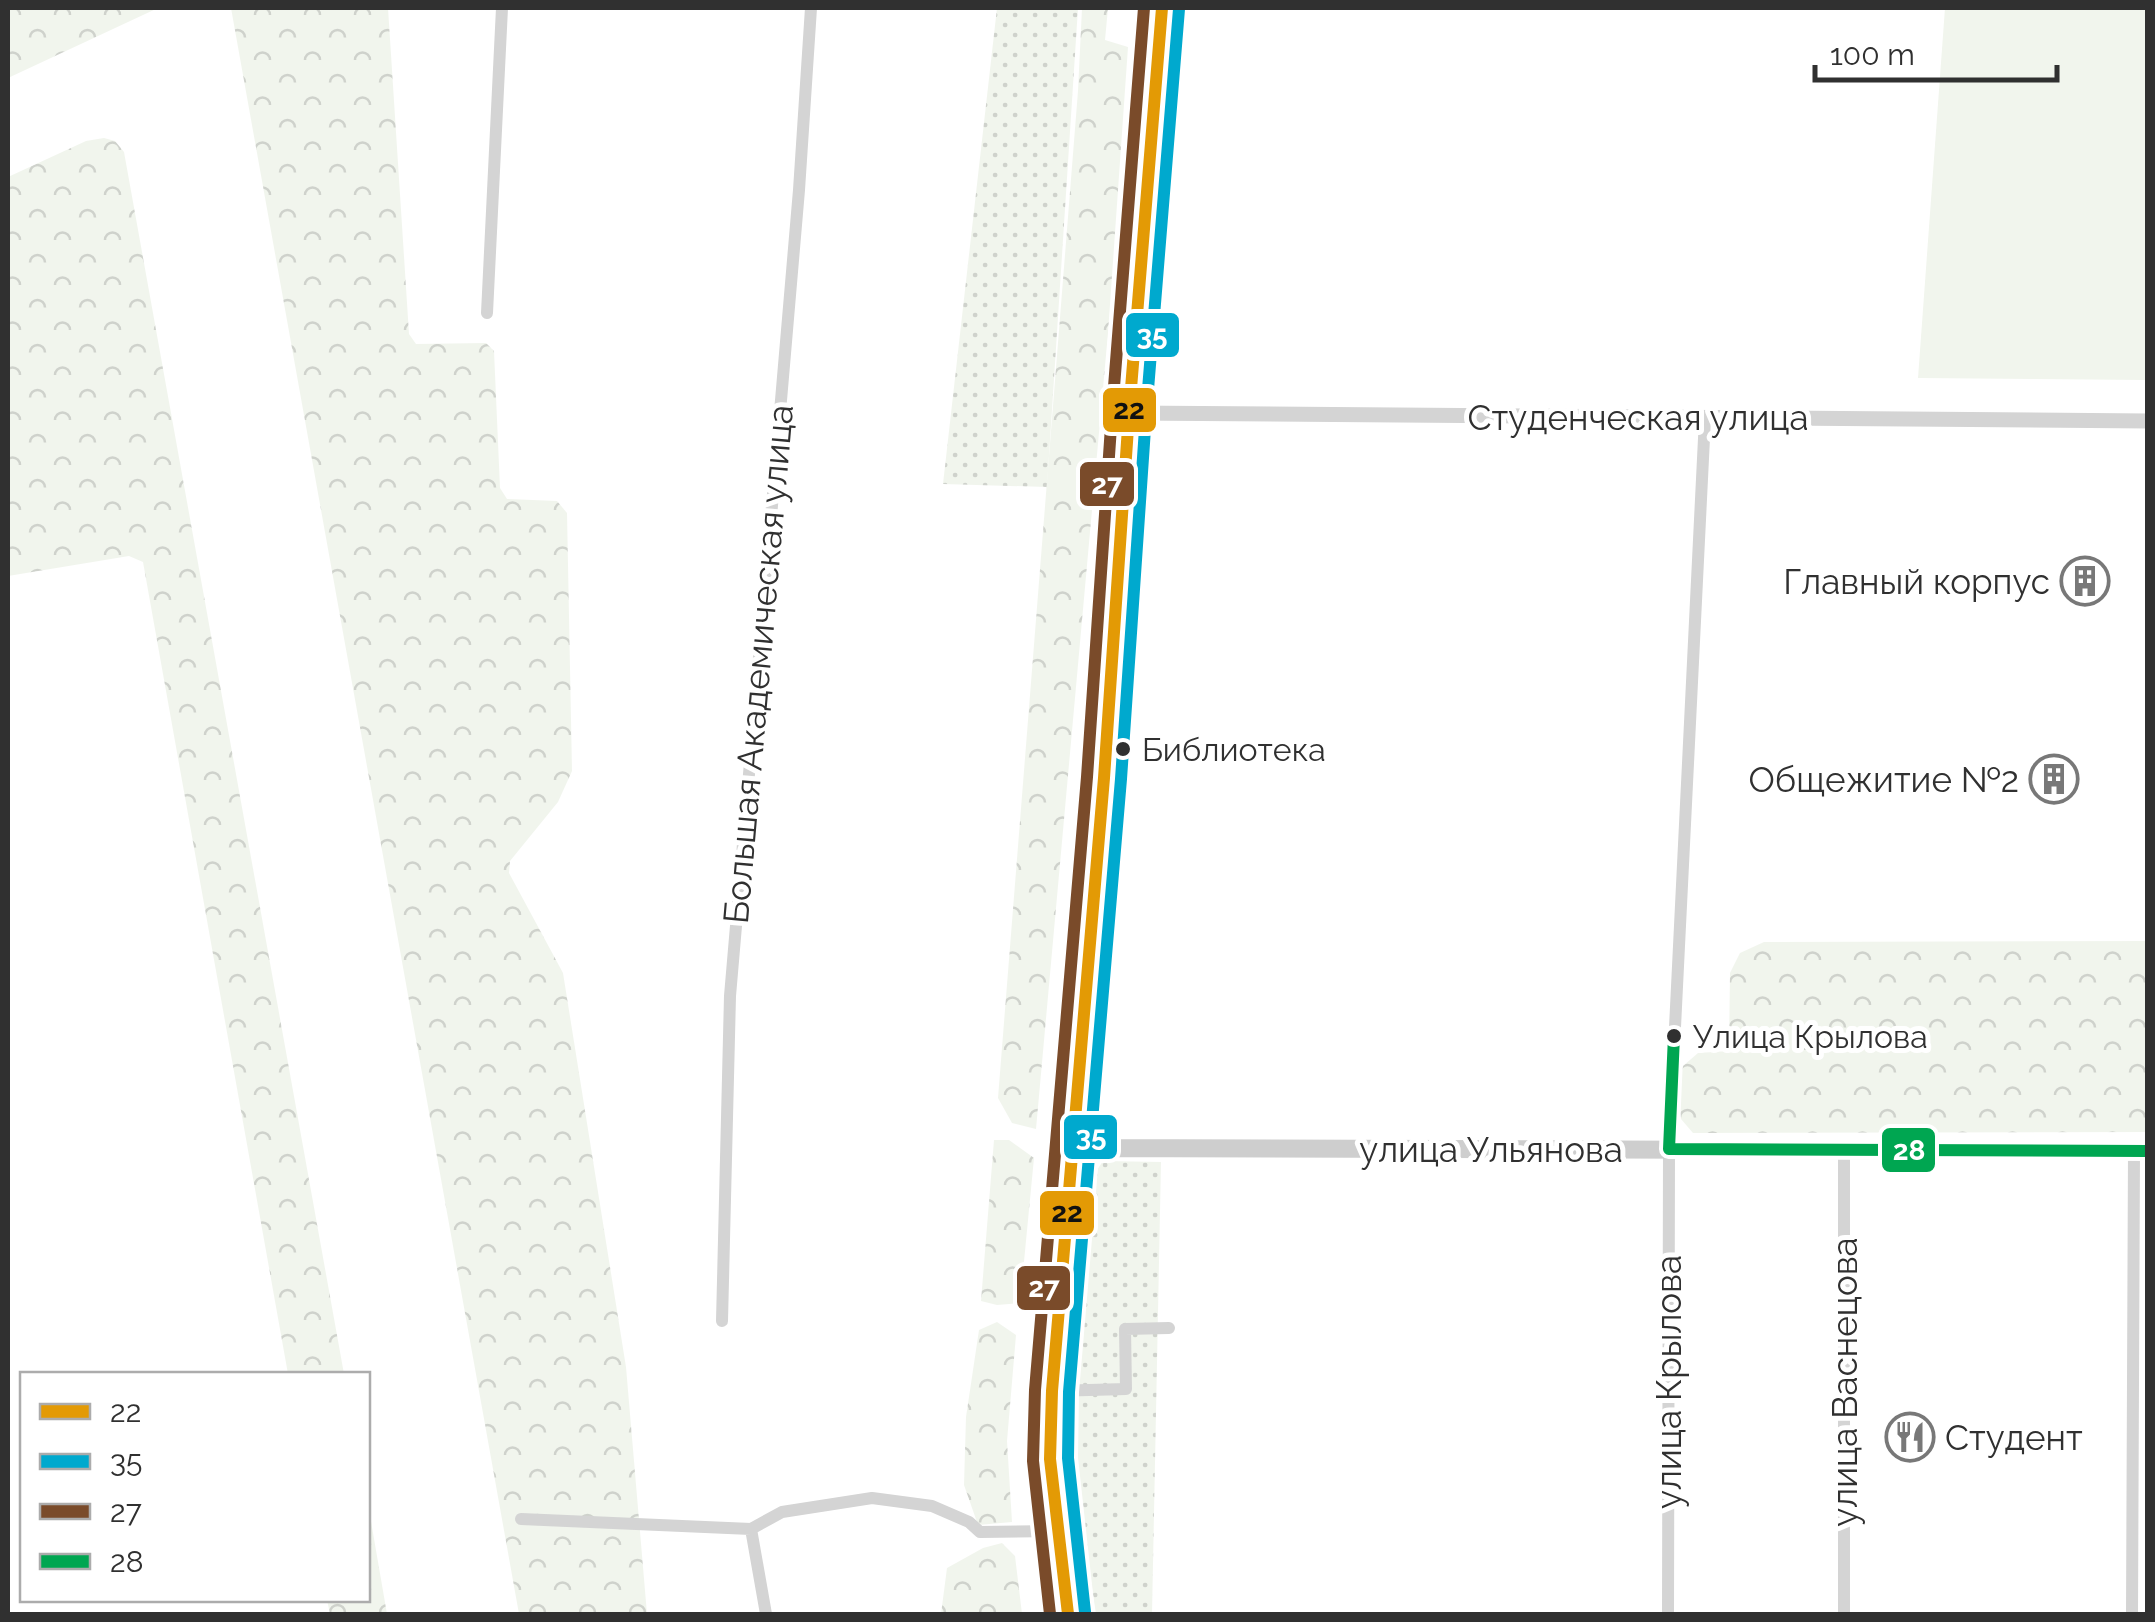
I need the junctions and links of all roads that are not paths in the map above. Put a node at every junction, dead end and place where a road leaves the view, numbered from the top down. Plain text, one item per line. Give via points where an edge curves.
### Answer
1 (502, 8) edge
2 (811, 8) edge
3 (1162, 8) edge
4 (487, 313) dead end
5 (1129, 413) junction
6 (1705, 418) junction
7 (2148, 421) edge
8 (1074, 1148) junction
9 (1669, 1149) junction
10 (1844, 1150) junction
11 (2141, 1150) edge
12 (722, 1321) dead end
13 (1169, 1328) dead end
14 (1052, 1391) junction
15 (521, 1520) dead end
16 (752, 1529) junction
17 (1058, 1531) junction
18 (766, 1614) edge
19 (1068, 1614) edge
20 (1668, 1614) edge
21 (1844, 1614) edge
22 (2132, 1614) edge

1 - 4 street
2 - 12 street, Большая Академическая улица via 730,996
3 - 5 main road
5 - 6 street, Студенческая улица
5 - 8 main road
6 - 7 street, Студенческая улица
6 - 9 street, улица Крылова
8 - 9 main road, улица Ульянова
8 - 14 main road
9 - 10 main road, улица Ульянова
9 - 20 street, улица Крылова
10 - 11 main road, улица Ульянова
10 - 21 street, улица Васнецова
11 - 22 street
13 - 14 street via 1125,1329 1126,1389
14 - 17 main road
15 - 16 street
16 - 17 street via 782,1512 872,1498 932,1506 980,1532
16 - 18 street
17 - 19 main road

